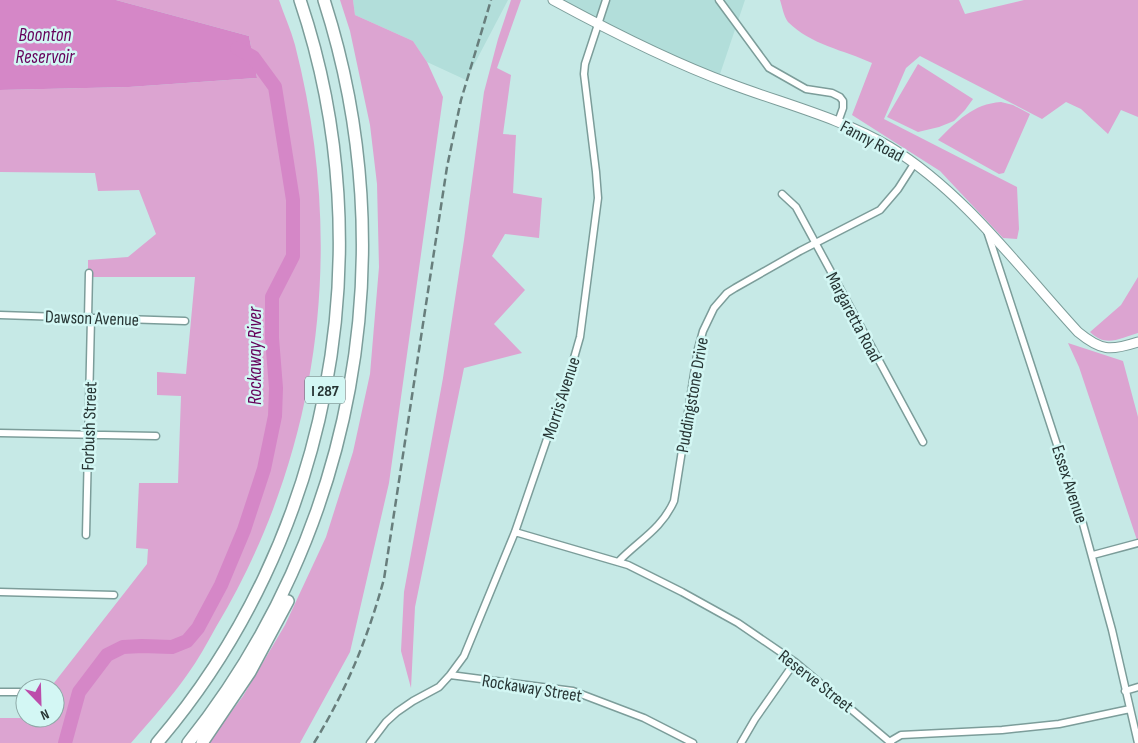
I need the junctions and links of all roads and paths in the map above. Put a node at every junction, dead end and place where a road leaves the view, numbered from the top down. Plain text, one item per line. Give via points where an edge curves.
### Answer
1 (300, 0) edge
2 (324, 0) edge
3 (553, 0) edge
4 (606, 0) edge
5 (719, 0) edge
6 (599, 24) junction
7 (838, 122) junction
8 (914, 164) junction
9 (782, 194) dead end
10 (986, 229) junction
11 (815, 243) junction
12 (89, 273) dead end
13 (0, 315) edge
14 (90, 318) junction
15 (185, 321) dead end
16 (1138, 342) edge
17 (0, 433) edge
18 (88, 436) junction
19 (156, 436) dead end
20 (922, 442) dead end
21 (332, 466) junction
22 (515, 532) junction
23 (86, 535) dead end
24 (1138, 543) edge
25 (1092, 555) junction
26 (618, 562) junction
27 (0, 592) edge
28 (114, 595) dead end
29 (795, 662) junction
30 (450, 675) junction
31 (1138, 687) edge
32 (1125, 691) junction
33 (0, 692) edge
34 (15, 692) edge
35 (1130, 709) junction
36 (890, 742) edge
37 (158, 743) edge
38 (188, 743) edge
39 (202, 743) edge
40 (370, 743) edge
41 (693, 743) edge
42 (741, 743) edge
43 (1138, 743) edge

1 - 37 highway, I 287 via 324,91 338,196 340,250 337,303 327,382 301,485 262,584 213,669
2 - 21 highway, I 287 via 352,113 363,222 359,332 349,395
3 - 6 main road, Fanny Road
4 - 6 street, Morris Avenue
5 - 7 street via 769,68 806,89 840,97 843,108
6 - 7 main road, Fanny Road via 729,84
6 - 22 street, Morris Avenue via 584,74 598,198 580,337
7 - 8 main road, Fanny Road via 869,136
8 - 10 main road, Fanny Road
8 - 11 street, Puddingstone Drive via 880,210
9 - 11 street, Margaretta Road via 796,207
10 - 16 main road, Fanny Road via 1078,332 1093,344 1112,349
10 - 25 street, Essex Avenue
11 - 20 street, Margaretta Road
11 - 26 street, Puddingstone Drive via 727,293 714,308 706,321 698,349 674,501 658,527
12 - 14 street, Forbush Street
13 - 14 street, Dawson Avenue
14 - 15 street, Dawson Avenue
14 - 18 street, Forbush Street
17 - 18 street
18 - 19 street
18 - 23 street, Forbush Street
21 - 38 highway, I 287 via 315,519 283,594 228,690
21 - 39 highway via 314,535 290,598 250,672
22 - 26 street, Reserve Street
22 - 30 street, Morris Avenue via 464,656
24 - 25 street
25 - 32 street, Essex Avenue
26 - 29 street, Reserve Street via 682,592
27 - 28 street
29 - 36 street, Reserve Street
29 - 42 street
30 - 40 street, Morris Avenue via 435,690 397,712
30 - 41 street, Rockaway Street via 573,692 644,718
31 - 32 street
32 - 35 street, Essex Avenue
33 - 34 street
35 - 36 street, Reserve Street via 1059,724 901,735
35 - 43 street, Essex Avenue

